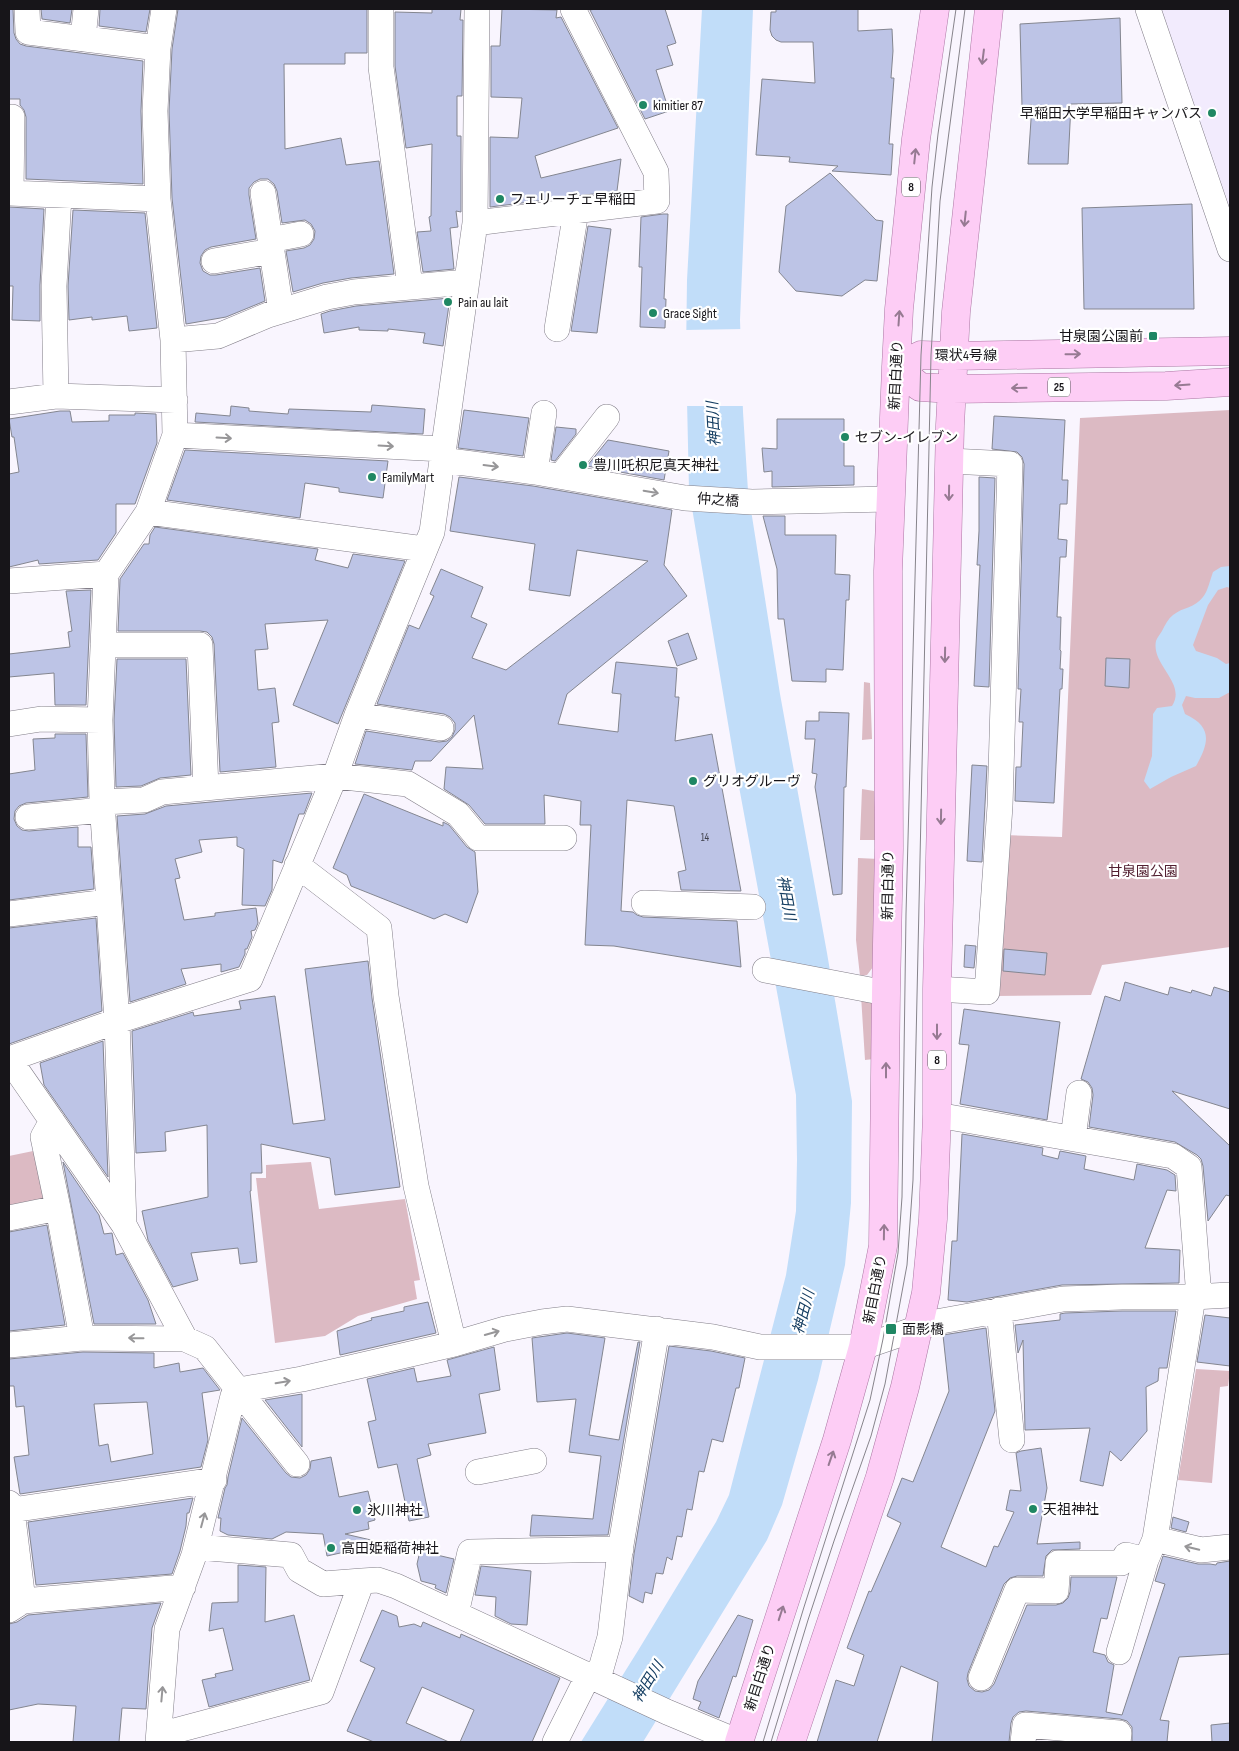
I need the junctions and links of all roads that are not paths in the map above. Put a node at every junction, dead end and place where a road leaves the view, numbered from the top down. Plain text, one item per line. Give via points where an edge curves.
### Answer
1 (27, 9) edge
2 (86, 9) edge
3 (164, 9) edge
4 (381, 9) edge
5 (477, 9) edge
6 (573, 9) edge
7 (935, 9) edge
8 (989, 9) edge
9 (1148, 9) edge
10 (83, 39) junction
11 (158, 48) junction
12 (12, 117) dead end
13 (10, 193) edge
14 (263, 193) dead end
15 (59, 195) junction
16 (158, 199) junction
17 (576, 211) junction
18 (475, 223) junction
19 (301, 234) dead end
20 (271, 246) junction
21 (1230, 249) edge
22 (214, 261) dead end
23 (467, 282) junction
24 (410, 286) junction
25 (281, 311) junction
26 (557, 329) dead end
27 (174, 340) junction
28 (1230, 351) edge
29 (954, 356) junction
30 (896, 367) junction
31 (1230, 382) edge
32 (952, 389) junction
33 (56, 396) junction
34 (175, 400) junction
35 (9, 402) edge
36 (544, 413) dead end
37 (607, 417) dead end
38 (175, 435) junction
39 (442, 455) junction
40 (950, 462) junction
41 (535, 472) junction
42 (561, 476) junction
43 (890, 499) junction
44 (148, 512) junction
45 (424, 549) junction
46 (106, 574) junction
47 (9, 581) edge
48 (103, 645) junction
49 (357, 715) junction
50 (100, 720) junction
51 (9, 724) edge
52 (440, 728) dead end
53 (334, 776) junction
54 (206, 788) junction
55 (102, 806) junction
56 (28, 817) dead end
57 (564, 838) dead end
58 (297, 865) junction
59 (108, 902) junction
60 (644, 903) dead end
61 (754, 907) dead end
62 (9, 914) edge
63 (767, 971) dead end
64 (937, 989) junction
65 (886, 992) junction
66 (117, 1021) junction
67 (9, 1059) edge
68 (1079, 1093) dead end
69 (937, 1115) junction
70 (52, 1121) junction
71 (1072, 1138) junction
72 (58, 1208) junction
73 (9, 1218) edge
74 (124, 1225) junction
75 (1230, 1295) edge
76 (1196, 1297) junction
77 (999, 1310) junction
78 (918, 1328) junction
79 (657, 1329) junction
80 (82, 1338) junction
81 (185, 1339) junction
82 (454, 1344) junction
83 (9, 1345) edge
84 (863, 1347) junction
85 (239, 1390) junction
86 (1012, 1440) dead end
87 (534, 1462) dead end
88 (297, 1464) dead end
89 (478, 1472) dead end
90 (214, 1480) junction
91 (10, 1506) edge
92 (196, 1546) junction
93 (1230, 1547) edge
94 (621, 1548) junction
95 (1150, 1549) junction
96 (362, 1581) junction
97 (183, 1587) junction
98 (16, 1605) edge
99 (456, 1614) junction
100 (1119, 1652) dead end
101 (981, 1678) dead end
102 (599, 1679) junction
103 (158, 1739) edge
104 (555, 1742) edge
105 (739, 1742) edge
106 (791, 1742) edge
107 (1023, 1742) edge
108 (1118, 1742) edge

1 - 10 street via 28,32
2 - 10 street
3 - 11 street
4 - 24 street via 381,67
5 - 18 street
6 - 17 street via 656,172 657,201
30 -> 7 main road, 新目白通り / 8 via 916,139
8 -> 29 main road, 8 via 963,237
9 - 21 street
10 - 11 street
11 - 16 street via 155,111
12 - 13 street
13 - 15 street
14 - 20 street
15 - 16 street
15 - 33 street via 54,286
16 - 27 street
17 - 18 street
17 - 26 street
18 - 23 street
19 - 20 street
20 - 22 street
20 - 25 street
23 - 24 street
23 - 39 street
24 - 25 street via 327,297
25 - 27 street via 218,336
27 - 34 street
29 -> 28 main road, 環状4号線
29 - 30 main road, 環状4号線 via 921,355
29 - 32 main road, 8
30 - 32 main road, 25 via 920,387
30 - 43 main road, 新目白通り / 8
31 -> 32 main road, 25
32 - 40 main road, 8
33 - 34 street
33 - 35 street
34 - 38 street
36 - 41 street
37 - 42 street
38 -> 39 street, 仲之橋
38 - 44 street
39 -> 41 street, 仲之橋
39 - 45 street via 432,532
40 -> 64 main road, 8
40 - 64 street via 1010,464 1000,806 987,992
41 - 42 street, 仲之橋
42 -> 43 street, 仲之橋 via 684,498 752,502
43 - 65 main road, 新目白通り / 8
44 - 45 street
44 - 46 street
45 - 49 street
46 - 47 street
46 - 48 street
48 - 50 street
48 - 54 street via 200,645
49 - 52 street
49 - 53 street
50 - 51 street via 41,719
50 - 55 street
53 - 54 street
53 - 57 street via 408,784 458,814 478,838
53 - 58 street
54 - 55 street via 162,792 144,800
55 - 56 street
55 - 59 street
58 - 66 street via 250,979
58 - 82 street via 379,928 386,996 416,1186
59 - 62 street
59 - 66 street
60 - 61 street
63 - 65 street
64 -> 69 main road, 8
84 -> 65 main road, 新目白通り / 8 via 883,1246
66 - 67 street
66 - 74 street
67 - 70 street
68 - 71 street
69 - 71 street
69 - 78 main road, 8 via 933,1219 926,1292
70 - 72 street via 43,1137
70 - 74 street
71 - 76 street via 1173,1156 1188,1167
72 - 73 street
72 - 80 street
74 - 81 street
75 - 76 street
76 - 77 street via 1063,1299
76 - 95 street
77 - 78 street
77 - 86 street
78 - 84 street
78 - 106 main road, 8 via 880,1477
82 -> 79 street via 505,1329 567,1319
79 - 84 street via 761,1347
79 - 94 street
81 -> 80 street
80 - 83 street
81 - 85 street via 205,1348
85 -> 82 street
105 -> 84 main road, 新目白通り / 8 via 837,1440
85 - 88 street
85 - 90 street via 233,1396
87 - 89 street
90 - 91 street
92 -> 90 street
91 - 98 street
92 - 96 street via 290,1555 299,1570 323,1584
92 - 97 street
93 -> 95 street
94 - 99 street via 470,1552
94 - 102 street via 610,1637
95 - 100 street
95 - 101 street via 1126,1555 1121,1563 1058,1563 1056,1591 1017,1590
96 - 99 street via 378,1580 396,1586
96 - 103 street via 321,1692
97 - 98 street
103 -> 97 street via 167,1629
99 - 102 street
102 - 104 street
102 - 105 street via 666,1712
107 - 108 street via 1025,1725 1119,1733

